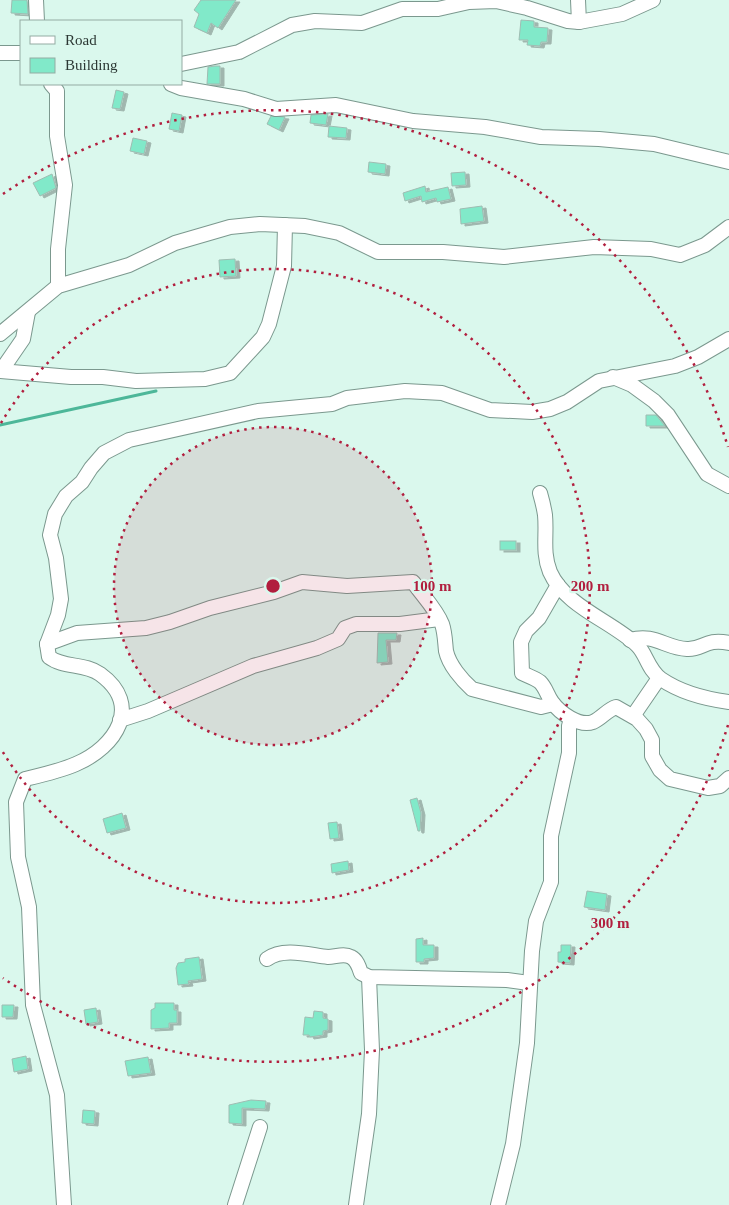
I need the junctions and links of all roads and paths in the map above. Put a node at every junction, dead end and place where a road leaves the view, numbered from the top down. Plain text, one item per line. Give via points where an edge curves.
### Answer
1 (36, 0) edge
2 (578, 0) edge
3 (653, 0) edge
4 (38, 20) edge
5 (579, 22) junction
6 (0, 53) edge
7 (20, 54) edge
8 (182, 64) edge
9 (52, 85) edge
10 (174, 85) edge
11 (729, 162) edge
12 (285, 224) junction
13 (729, 226) edge
14 (58, 286) junction
15 (28, 312) junction
16 (0, 334) edge
17 (729, 338) edge
18 (1, 371) edge
19 (612, 377) junction
20 (729, 486) edge
21 (540, 493) dead end
22 (558, 585) junction
23 (439, 619) junction
24 (630, 640) junction
25 (47, 644) junction
26 (729, 644) edge
27 (659, 678) junction
28 (729, 702) edge
29 (553, 704) junction
30 (633, 716) junction
31 (571, 719) junction
32 (120, 720) junction
33 (729, 778) edge
34 (267, 959) dead end
35 (369, 976) junction
36 (529, 983) junction
37 (260, 1127) dead end
38 (64, 1205) edge
39 (235, 1205) edge
40 (356, 1205) edge
41 (498, 1205) edge

1 - 4 street
2 - 5 street
3 - 5 street via 622,14
5 - 8 street via 496,2 469,2 438,9 402,9 362,22 292,25 239,52
6 - 7 street
9 - 14 street via 57,91 57,136 65,185 58,249
10 - 11 street via 276,109 336,105 407,120 485,127 541,137 654,144
12 - 13 street via 339,233 378,252 443,252 504,257 594,247 650,249 680,255 705,245
12 - 14 street via 230,227 199,235 129,265
12 - 18 street via 284,266 269,324 263,337 230,373 205,379 136,381
14 - 15 street
15 - 16 street
15 - 18 street via 23,339
17 - 19 street via 698,357 675,366
19 - 20 street via 632,385 654,401 668,415 708,474
19 - 25 street via 599,380 567,402 532,412 490,410 442,393 405,391 347,398 332,404 258,411 129,440 104,453 82,482 66,496 55,514 50,535 60,599 58,615
21 - 22 street via 545,516 545,556
22 - 24 street
22 - 29 street via 521,642 522,673 538,680
23 - 25 street via 414,582 347,586 302,582 146,628 77,634
23 - 29 street via 446,639 446,652 463,681 472,689 541,707
23 - 32 street via 400,624 356,624 345,628 338,639 317,648 253,666
24 - 26 street via 644,636 689,650 709,642
24 - 27 street via 639,646 646,662
25 - 32 street via 49,657 55,662 98,672 113,685 121,697 123,711
27 - 28 street via 698,695
27 - 30 street
29 - 31 street
30 - 31 street via 616,707 593,722
30 - 33 street via 646,729 652,740 652,756 670,779 708,788 720,786
31 - 36 street via 569,753 551,836 551,882 536,921
32 - 38 street via 104,746 78,764 24,779 16,802 18,857 29,907 33,1005 57,1095
34 - 35 street via 274,954 350,956 361,973
35 - 36 street
35 - 40 street via 372,1050 369,1114
36 - 41 street via 524,1066 513,1144
37 - 39 street

